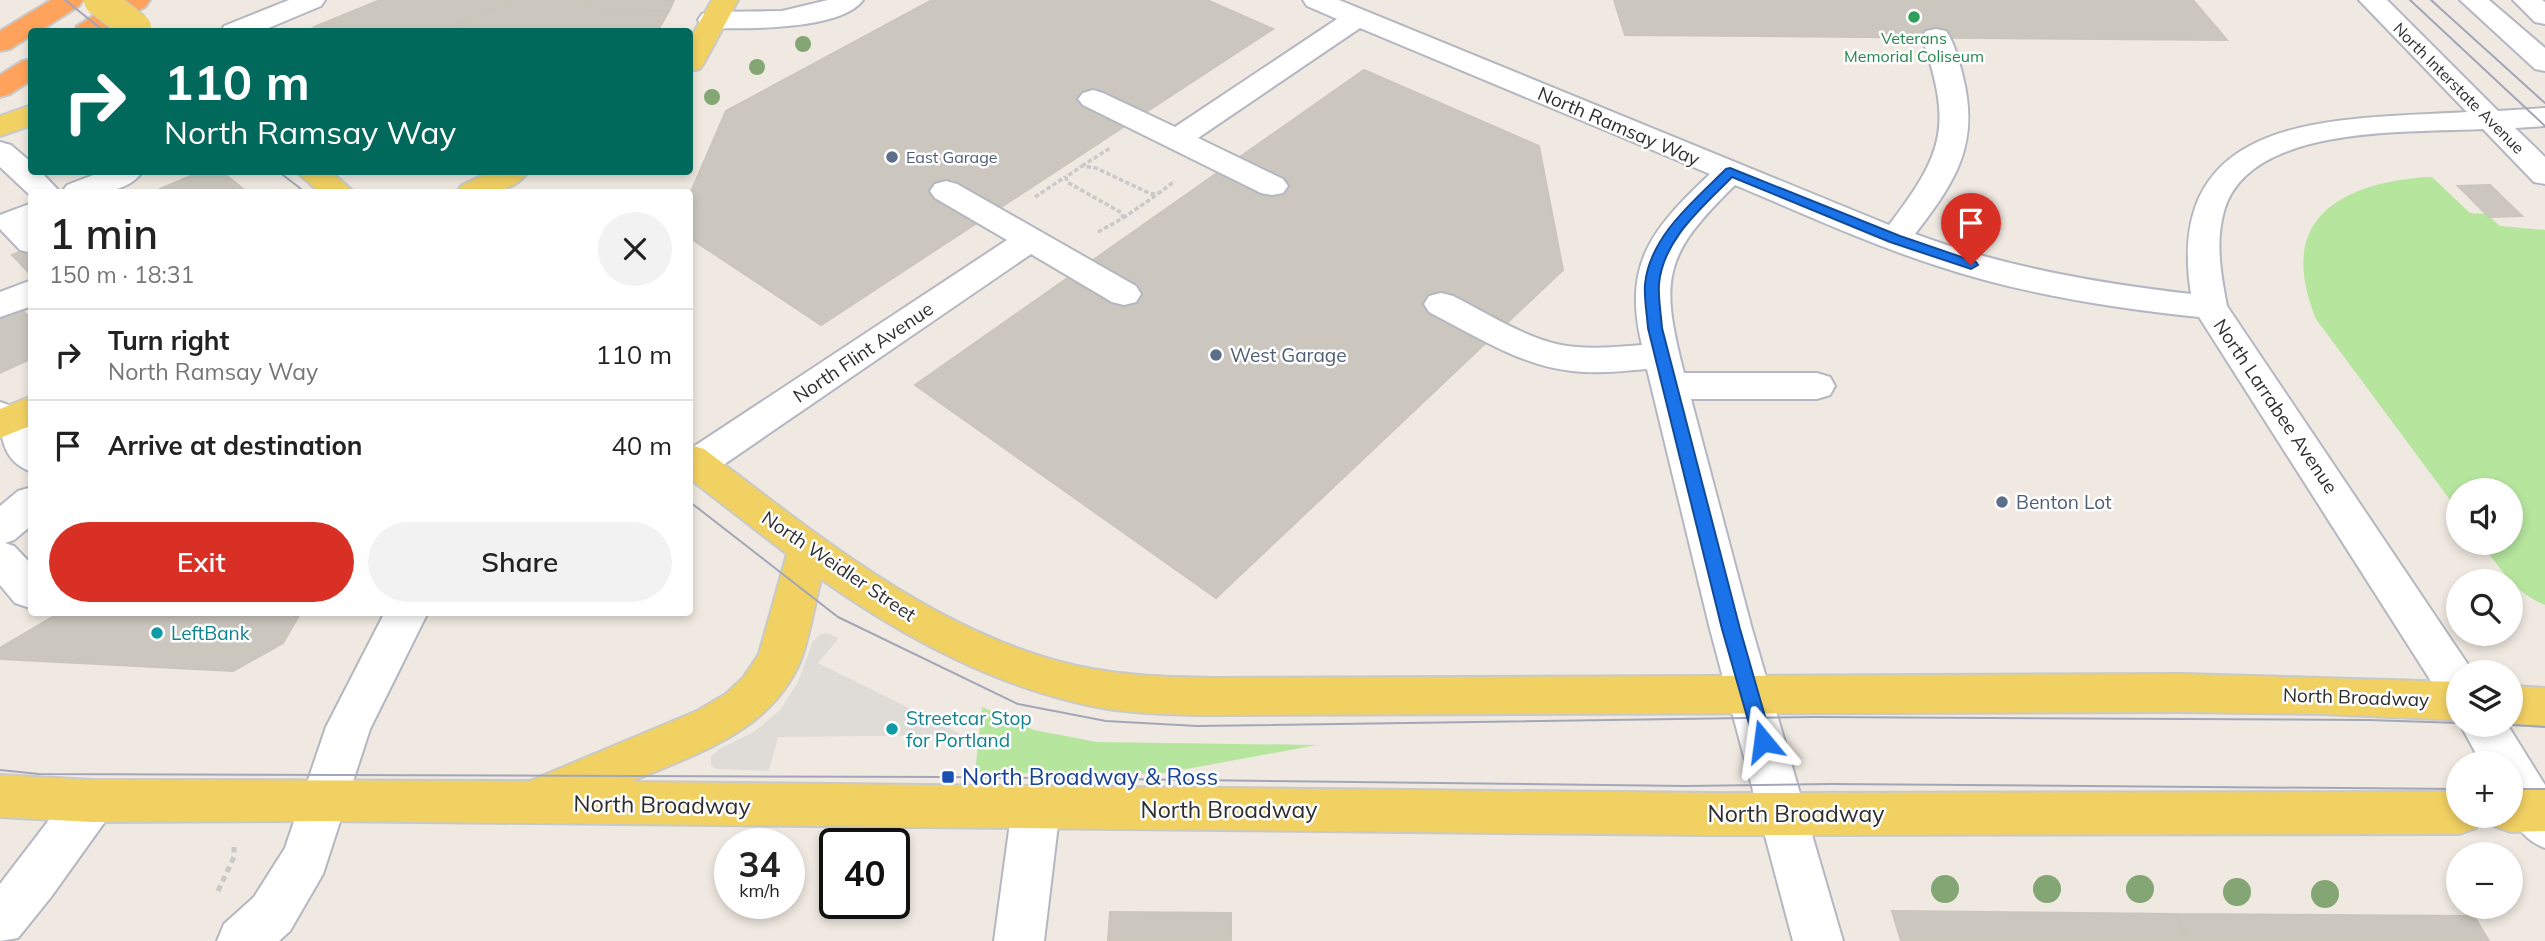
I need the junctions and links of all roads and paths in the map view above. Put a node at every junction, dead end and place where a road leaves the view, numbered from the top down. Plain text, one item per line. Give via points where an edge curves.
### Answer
1 (70, 0) edge
2 (99, 0) edge
3 (136, 0) edge
4 (312, 0) edge
5 (850, 0) edge
6 (1316, 0) edge
7 (2372, 0) edge
8 (2473, 0) edge
9 (2526, 0) edge
10 (719, 10) edge
11 (2545, 16) edge
12 (1358, 17) junction
13 (93, 28) edge
14 (135, 28) edge
15 (243, 28) edge
16 (1936, 37) dead end
17 (0, 43) edge
18 (693, 58) edge
19 (2545, 63) edge
20 (28, 70) edge
21 (0, 89) edge
22 (1093, 99) dead end
23 (28, 116) edge
24 (2545, 117) edge
25 (2491, 120) junction
26 (0, 127) edge
27 (1177, 139) junction
28 (0, 151) edge
29 (1082, 166) junction
30 (1730, 172) junction
31 (120, 175) edge
32 (316, 175) edge
33 (507, 175) edge
34 (1172, 175) dead end
35 (2545, 175) edge
36 (1066, 177) junction
37 (1272, 186) dead end
38 (42, 189) edge
39 (85, 189) edge
40 (334, 189) edge
41 (479, 189) edge
42 (946, 191) dead end
43 (1159, 193) junction
44 (1043, 206) dead end
45 (28, 215) edge
46 (1123, 218) junction
47 (1089, 230) dead end
48 (28, 239) edge
49 (1895, 239) junction
50 (1030, 240) junction
51 (28, 292) edge
52 (1124, 295) dead end
53 (1441, 304) dead end
54 (0, 306) edge
55 (2210, 307) junction
56 (1665, 371) junction
57 (1817, 386) dead end
58 (9, 418) edge
59 (28, 451) edge
60 (693, 462) edge
61 (28, 505) edge
62 (0, 529) edge
63 (808, 550) junction
64 (0, 557) edge
65 (28, 588) edge
66 (405, 616) edge
67 (998, 658) joint
68 (2446, 667) edge
69 (1749, 693) junction
70 (2446, 700) edge
71 (2523, 706) edge
72 (2545, 707) edge
73 (0, 796) edge
74 (92, 800) junction
75 (324, 800) junction
76 (220, 801) junction
77 (529, 803) junction
78 (1036, 808) junction
79 (2446, 813) edge
80 (1784, 814) junction
81 (213, 903) dead end
82 (0, 921) edge
83 (242, 941) edge
84 (1018, 941) edge
85 (1818, 941) edge

1 - 17 highway
2 - 14 main road, bridge
3 - 13 highway
4 - 15 street
5 - 10 street via 791,21
6 - 12 street, North Ramsay Way
7 - 25 street, North Interstate Avenue
8 - 19 street
9 - 11 street
10 - 18 main road
12 - 27 street
12 - 30 street, North Ramsay Way
16 - 49 street via 1950,74 1954,116 1950,153
20 - 21 highway
22 - 27 street
23 - 26 main road
24 - 25 street, North Larrabee Avenue
25 - 35 street, North Interstate Avenue
25 - 55 street, North Larrabee Avenue via 2331,129 2284,141 2251,158 2225,179 2208,211 2201,261
27 - 29 path via 1132,133
27 - 37 street
28 - 38 street
29 - 36 path
29 - 43 path
30 - 49 street, North Ramsay Way
30 - 56 street via 1682,221 1655,267 1654,314
31 - 39 street
32 - 40 main road
33 - 41 main road
34 - 43 path via 1175,181
36 - 44 path via 1031,200
36 - 46 path via 1071,185 1117,209
42 - 50 street
43 - 46 path
45 - 48 street via 11,222
46 - 47 path via 1104,231
49 - 55 street, North Ramsay Way via 2035,281
50 - 52 street
50 - 60 street, North Flint Avenue
51 - 54 street
53 - 56 street via 1522,344 1560,357
55 - 68 street, North Larrabee Avenue
56 - 57 street
56 - 69 street
58 - 59 street
60 - 63 main road, North Weidler Street
61 - 62 street
63 - 67 main road, North Weidler Street via 900,610
63 - 77 main road via 779,660 742,707 713,725
64 - 65 street
66 - 75 street via 348,727
67 - 69 main road, North Broadway via 1087,688 1162,696
69 - 70 main road, North Broadway via 2340,694
69 - 80 street
71 - 72 main road
73 - 74 main road, North Broadway
74 - 76 main road, North Broadway
74 - 82 street
75 - 76 main road, North Broadway
75 - 77 main road, North Broadway
75 - 83 street via 306,858 272,914
76 - 81 path via 235,832 234,857
77 - 78 main road, North Broadway
78 - 80 main road, North Broadway
78 - 84 street
79 - 80 main road, North Broadway
80 - 85 street

